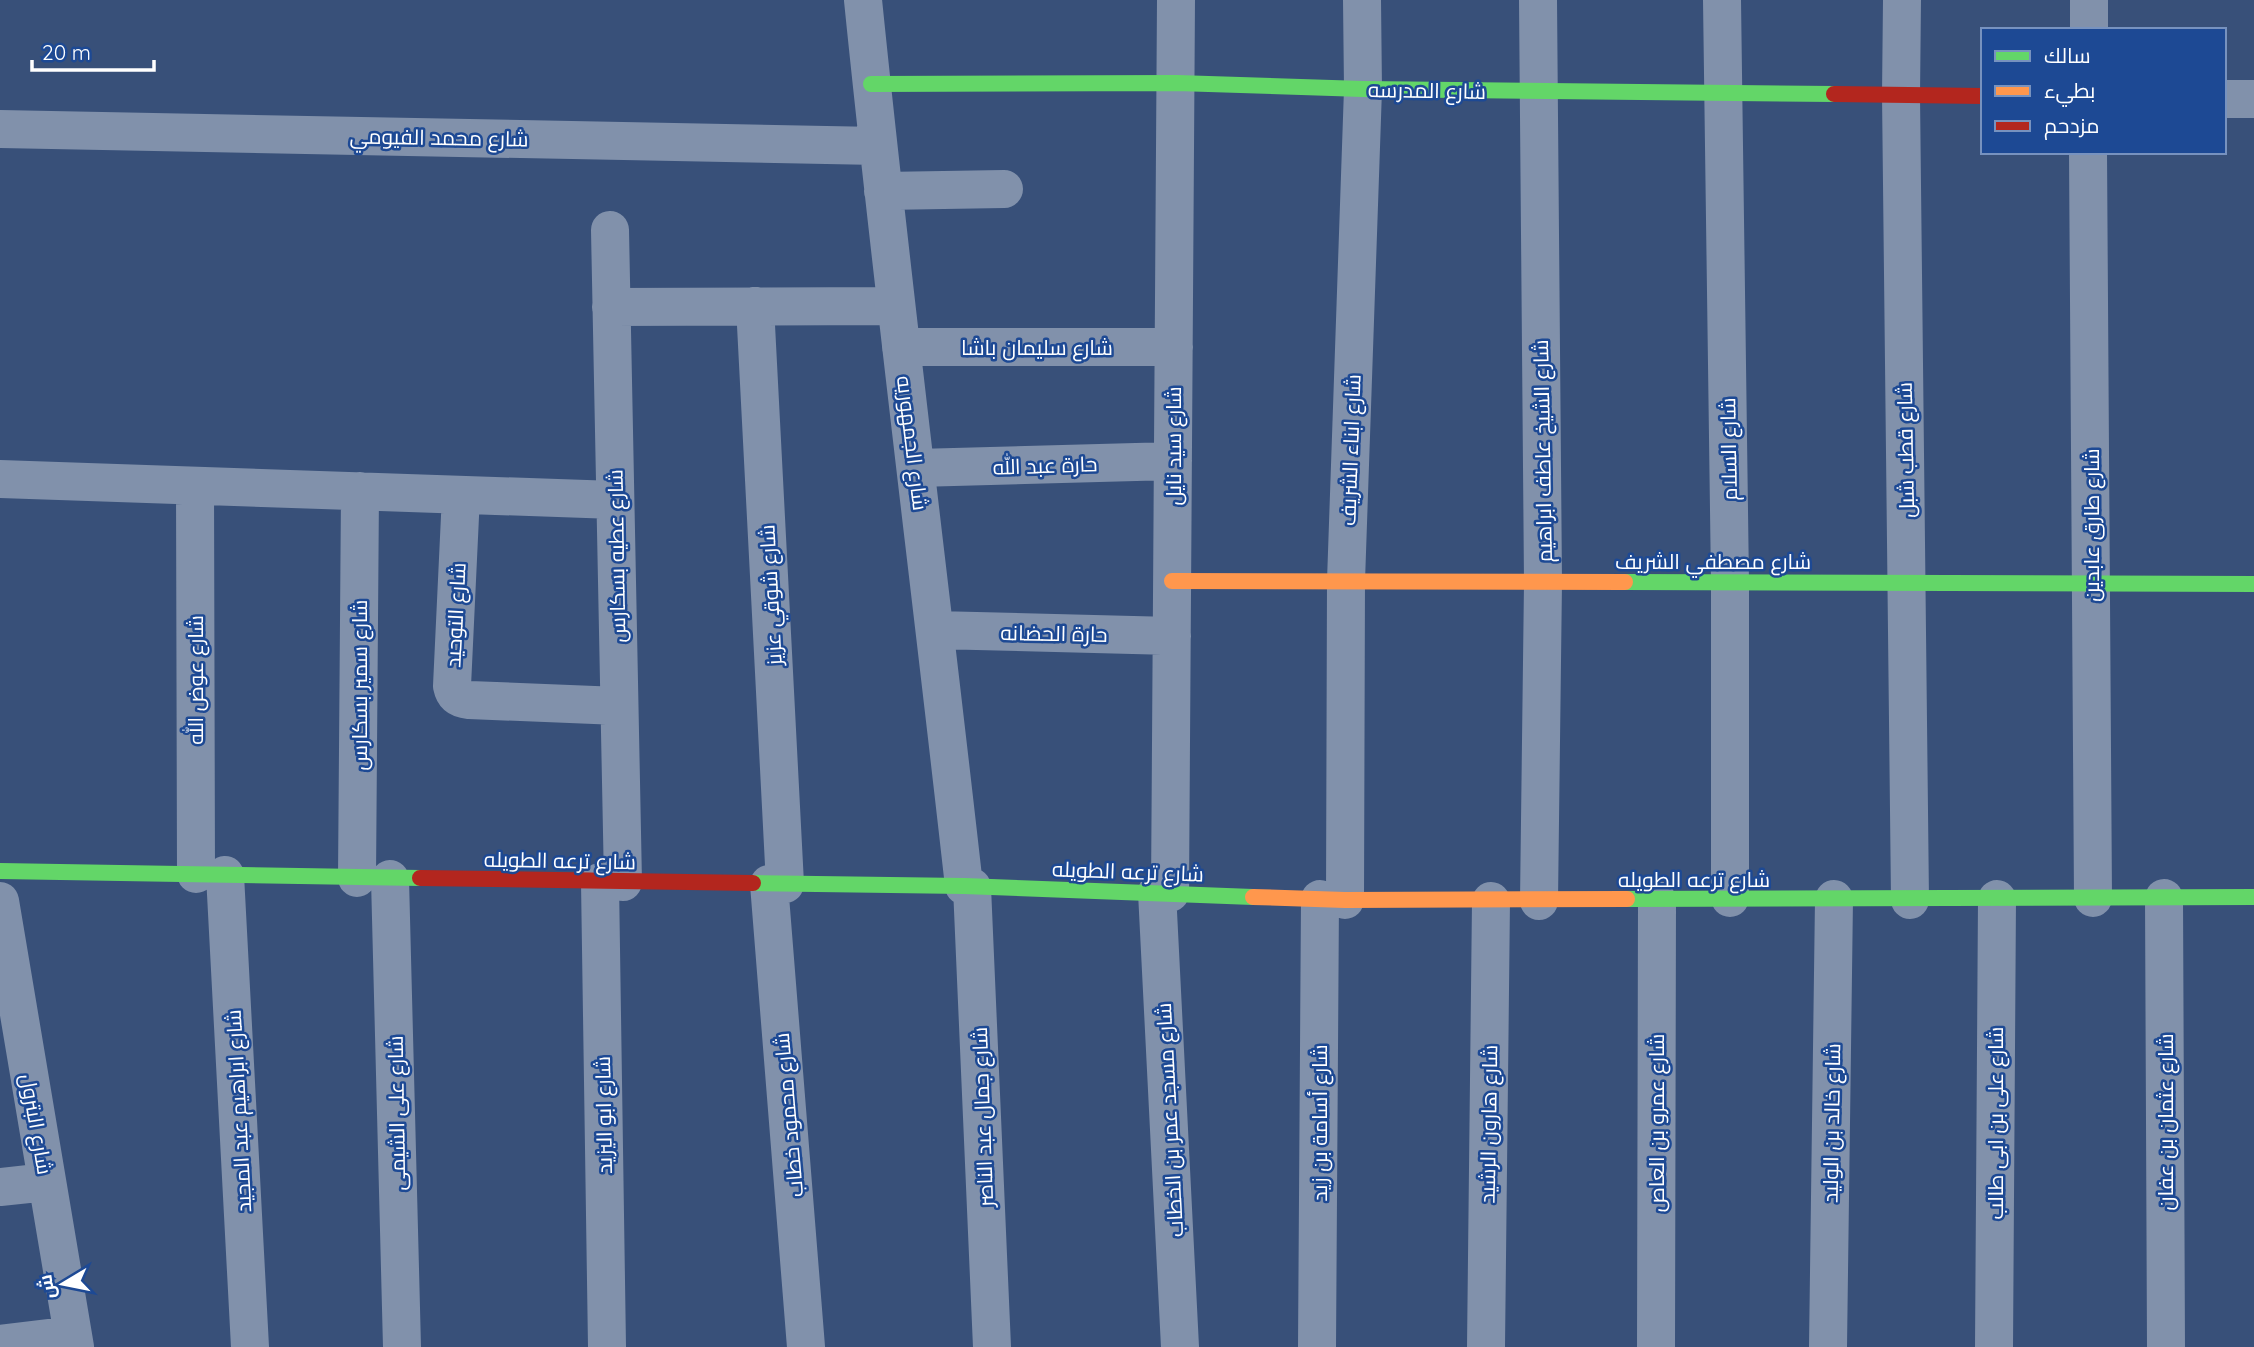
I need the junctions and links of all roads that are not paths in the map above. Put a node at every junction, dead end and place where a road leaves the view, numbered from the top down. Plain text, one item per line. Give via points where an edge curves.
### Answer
1 (863, 0) edge
2 (1177, 0) edge
3 (1362, 0) edge
4 (1538, 0) edge
5 (1722, 0) edge
6 (1902, 0) edge
7 (2089, 0) edge
8 (2088, 28) edge
9 (1177, 83) junction
10 (871, 84) junction
11 (1363, 89) junction
12 (1538, 91) junction
13 (1723, 93) junction
14 (1901, 95) junction
15 (1981, 96) edge
16 (2226, 99) edge
17 (2254, 99) edge
18 (0, 129) edge
19 (878, 146) junction
20 (2088, 154) edge
21 (1004, 189) dead end
22 (883, 191) junction
23 (610, 230) dead end
24 (755, 306) junction
25 (896, 306) junction
26 (611, 307) junction
27 (901, 347) junction
28 (1174, 347) junction
29 (1172, 461) junction
30 (917, 468) junction
31 (0, 480) edge
32 (195, 486) junction
33 (360, 491) junction
34 (461, 495) junction
35 (615, 500) junction
36 (1346, 581) junction
37 (1172, 582) junction
38 (1543, 582) junction
39 (1730, 583) junction
40 (1907, 583) junction
41 (2092, 584) junction
42 (2254, 584) edge
43 (936, 630) junction
44 (1172, 636) junction
45 (619, 706) junction
46 (0, 871) edge
47 (211, 874) junction
48 (374, 879) junction
49 (612, 882) junction
50 (777, 884) junction
51 (968, 887) junction
52 (1163, 893) junction
53 (2254, 897) edge
54 (1730, 898) junction
55 (2093, 898) junction
56 (2164, 898) junction
57 (1333, 899) junction
58 (1833, 899) junction
59 (1997, 899) junction
60 (1657, 900) junction
61 (1910, 900) junction
62 (0, 901) edge
63 (1491, 901) junction
64 (1539, 901) junction
65 (10, 1028) edge
66 (47, 1182) junction
67 (0, 1187) edge
68 (74, 1341) edge
69 (0, 1344) edge
70 (250, 1347) edge
71 (402, 1347) edge
72 (607, 1347) edge
73 (806, 1347) edge
74 (992, 1347) edge
75 (1180, 1347) edge
76 (1317, 1347) edge
77 (1486, 1347) edge
78 (1656, 1347) edge
79 (1828, 1347) edge
80 (1994, 1347) edge
81 (2166, 1347) edge

1 - 10 street, شارع الجمهوريه
2 - 9 street, شارع سيد نايل
3 - 11 street, شارع ابناء الشريف
4 - 12 street, شارع الشيخ عاطف ابراهيم
5 - 13 street, شارع السلام
6 - 14 street, شارع قطب شبل
7 - 8 street
9 - 10 street, شارع المدرسه
9 - 11 street, شارع المدرسه
9 - 28 street, شارع سيد نايل
10 - 19 street, شارع الجمهوريه
11 - 12 street, شارع المدرسه
11 - 36 street, شارع ابناء الشريف
12 - 13 street, شارع المدرسه
12 - 38 street, شارع الشيخ عاطف ابراهيم
13 - 14 street, شارع المدرسه
13 - 39 street, شارع السلام
14 - 15 street, شارع المدرسه
14 - 40 street, شارع قطب شبل
16 - 17 street
18 - 19 street, شارع محمد الفيومي
19 - 22 street, شارع الجمهوريه
20 - 41 street, شارع طارق عابدين
21 - 22 street
22 - 25 street, شارع الجمهوريه
23 - 26 street, شارع عطيه بسكارس
24 - 25 street
24 - 26 street
24 - 50 street, شارع شوقي عزيز
25 - 27 street, شارع الجمهوريه
26 - 35 street, شارع عطيه بسكارس
27 - 28 street, شارع سليمان باشا
27 - 30 street, شارع الجمهوريه
28 - 29 street, شارع سيد نايل
29 - 30 street, حارة عبد الله
29 - 37 street, شارع سيد نايل
30 - 43 street, شارع الجمهوريه
31 - 32 street
32 - 33 street
32 - 47 street, شارع عوض الله
33 - 34 street
33 - 48 street, شارع سمير بسكارس
34 - 35 street
34 - 45 street, شارع التوحيد via 453,691 469,700
35 - 45 street, شارع عطيه بسكارس
36 - 37 street, شارع مصطفي الشريف
36 - 38 street, شارع مصطفي الشريف
36 - 57 street, شارع ابناء الشريف
37 - 44 street, شارع سيد نايل
38 - 39 street, شارع مصطفي الشريف
38 - 64 street, شارع الشيخ عاطف ابراهيم
39 - 40 street, شارع مصطفي الشريف
39 - 54 street, شارع السلام
40 - 41 street, شارع مصطفي الشريف
40 - 61 street, شارع قطب شبل
41 - 42 street, شارع مصطفي الشريف
41 - 55 street, شارع طارق عابدين
43 - 44 street, حارة الحضانه
43 - 51 street, شارع الجمهوريه
44 - 52 street, شارع سيد نايل
45 - 49 street, شارع عطيه بسكارس
46 - 47 street, شارع ترعه الطويله
47 - 48 street, شارع ترعه الطويله
47 - 70 street, شارع ابراهيم عبد المجيد
48 - 49 street, شارع ترعه الطويله
48 - 71 street, شارع على الشيمى
49 - 50 street, شارع ترعه الطويله
49 - 72 street, شارع ابو اليزيد
50 - 51 street, شارع ترعه الطويله
50 - 73 street, شارع محمود خطاب
51 - 52 street, شارع ترعه الطويله
51 - 74 street, شارع جمال عبد الناصر
52 - 57 street, شارع ترعه الطويله
52 - 75 street, شارع مسجد عمر بن الخطاب
53 - 56 street, شارع ترعه الطويله
54 - 58 street, شارع ترعه الطويله
54 - 60 street, شارع ترعه الطويله
55 - 56 street, شارع ترعه الطويله
55 - 59 street, شارع ترعه الطويله
56 - 81 street, شارع عثمان بن عفان
57 - 63 street, شارع ترعه الطويله
57 - 76 street, شارع أسامة بن زيد
58 - 61 street, شارع ترعه الطويله
58 - 79 street, شارع خالد بن الوليد
59 - 61 street, شارع ترعه الطويله
59 - 80 street, شارع على بن ابى طالب
60 - 64 street, شارع ترعه الطويله
60 - 78 street, شارع عمرو بن العاص
62 - 65 street, شارع البترول
63 - 64 street, شارع ترعه الطويله
63 - 77 street, شارع هارون الرشيد
65 - 66 street, شارع البترول
66 - 67 street
66 - 68 street, شارع البترول
68 - 69 street

